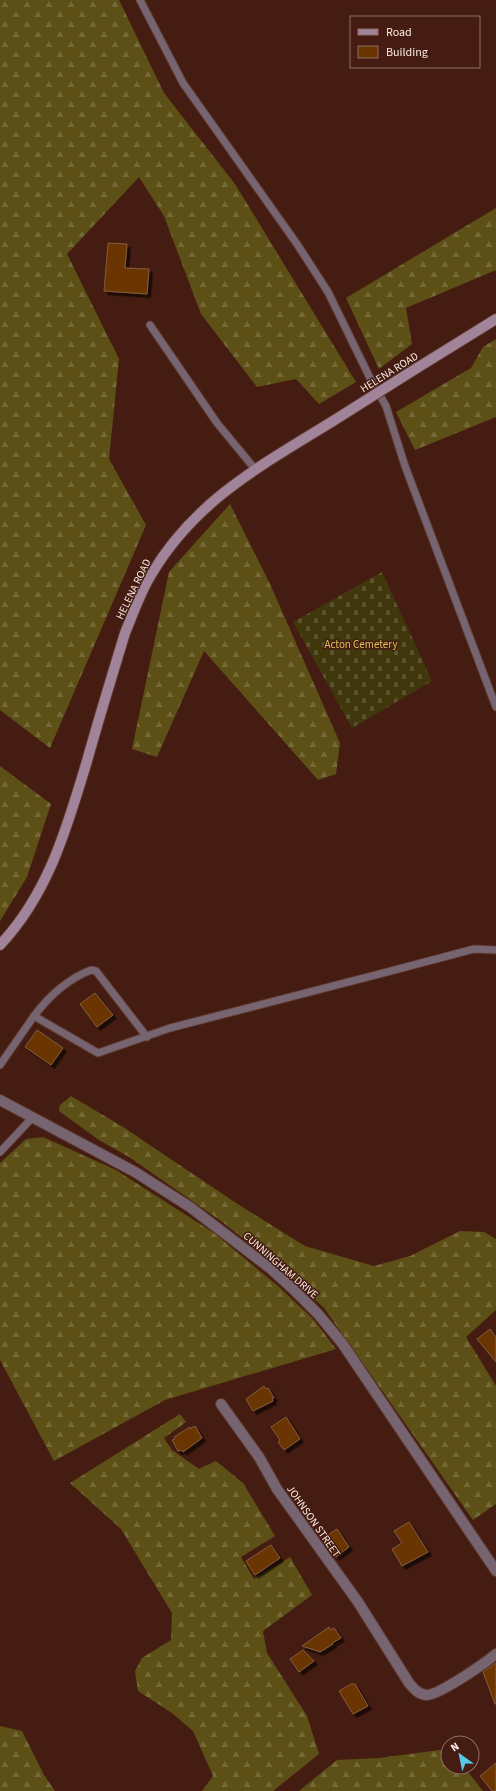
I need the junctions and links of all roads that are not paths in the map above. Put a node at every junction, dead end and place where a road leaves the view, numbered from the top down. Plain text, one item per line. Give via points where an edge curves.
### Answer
1 (140, 0) edge
2 (496, 319) edge
3 (150, 325) dead end
4 (256, 469) junction
5 (496, 707) edge
6 (0, 945) edge
7 (496, 950) edge
8 (34, 1016) junction
9 (147, 1036) junction
10 (0, 1065) edge
11 (0, 1100) edge
12 (32, 1118) junction
13 (0, 1152) edge
14 (221, 1404) dead end
15 (496, 1571) edge
16 (496, 1654) edge

1 - 5 lane via 183,84 297,244 328,292 386,406 405,466
2 - 4 main road, HELENA ROAD, bridge
3 - 4 lane via 217,423
4 - 6 main road, HELENA ROAD via 222,492 200,512 181,532 150,576 125,633 70,818 54,861 31,906
7 - 9 lane via 474,950
8 - 9 lane via 98,1053
8 - 9 lane via 53,994 92,970 96,971
8 - 10 lane
11 - 12 street, CUNNINGHAM DRIVE
12 - 13 lane
12 - 15 street, CUNNINGHAM DRIVE via 135,1172 190,1207 293,1289 318,1314 342,1344
14 - 16 street, JOHNSON STREET via 259,1456 277,1489 358,1602 417,1693 426,1695 446,1687

